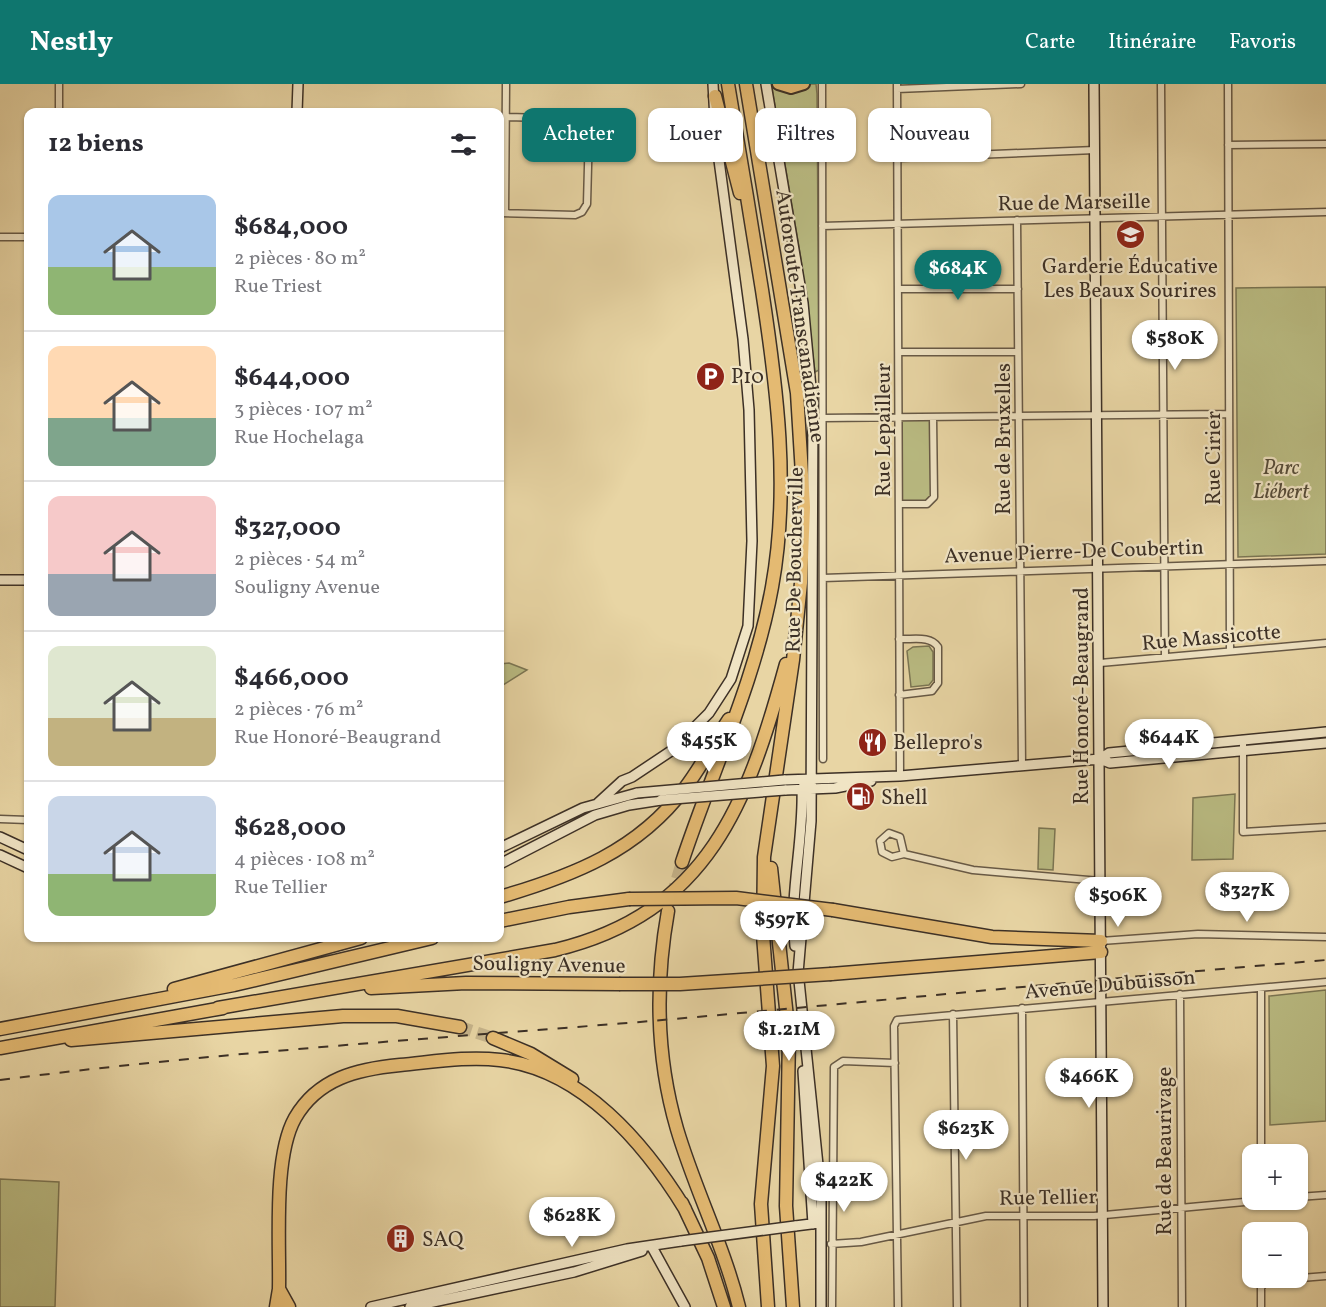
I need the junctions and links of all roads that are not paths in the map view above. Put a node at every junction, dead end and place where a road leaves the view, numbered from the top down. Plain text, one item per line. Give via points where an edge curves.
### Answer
1 (59, 84) edge
2 (298, 84) edge
3 (506, 84) edge
4 (728, 84) edge
5 (746, 84) edge
6 (755, 84) edge
7 (766, 84) edge
8 (778, 84) edge
9 (804, 84) edge
10 (822, 84) edge
11 (1021, 84) edge
12 (1094, 84) edge
13 (1161, 84) edge
14 (1228, 84) edge
15 (897, 87) edge
16 (714, 90) edge
17 (59, 108) edge
18 (297, 108) edge
19 (756, 108) edge
20 (897, 108) edge
21 (508, 117) junction
22 (755, 139) edge
23 (1326, 144) edge
24 (1228, 145) junction
25 (1095, 150) junction
26 (991, 154) edge
27 (759, 162) edge
28 (898, 162) edge
29 (504, 181) edge
30 (1326, 212) edge
31 (504, 213) edge
32 (1228, 215) junction
33 (1162, 216) junction
34 (1095, 218) junction
35 (1017, 220) junction
36 (898, 222) junction
37 (822, 226) junction
38 (0, 237) edge
39 (24, 237) edge
40 (754, 243) junction
41 (899, 289) junction
42 (1018, 289) junction
43 (899, 352) junction
44 (1018, 352) junction
45 (1163, 414) junction
46 (1230, 414) junction
47 (1097, 415) junction
48 (1019, 416) junction
49 (933, 417) junction
50 (824, 418) junction
51 (900, 418) junction
52 (900, 504) junction
53 (1326, 561) edge
54 (1230, 565) junction
55 (1164, 566) junction
56 (1099, 569) junction
57 (1020, 571) junction
58 (900, 574) junction
59 (823, 578) junction
60 (0, 580) edge
61 (24, 580) edge
62 (796, 627) junction
63 (899, 639) junction
64 (1326, 643) edge
65 (1230, 651) junction
66 (1165, 657) junction
67 (1100, 663) junction
68 (899, 694) junction
69 (739, 705) junction
70 (1326, 732) edge
71 (1243, 739) junction
72 (1188, 743) junction
73 (1326, 743) edge
74 (1243, 749) junction
75 (1189, 754) junction
76 (823, 759) dead end
77 (1100, 759) junction
78 (1022, 766) junction
79 (900, 776) junction
80 (633, 777) junction
81 (781, 780) junction
82 (808, 785) junction
83 (633, 799) junction
84 (598, 803) junction
85 (0, 819) edge
86 (24, 820) edge
87 (1326, 827) edge
88 (0, 837) edge
89 (504, 846) edge
90 (24, 848) edge
91 (904, 854) junction
92 (0, 855) edge
93 (504, 862) edge
94 (682, 862) tunnel mouth
95 (24, 866) edge
96 (1100, 881) junction
97 (504, 896) edge
98 (668, 911) tunnel mouth
99 (504, 920) edge
100 (1326, 937) edge
101 (346, 942) edge
102 (415, 942) edge
103 (1101, 947) junction
104 (1326, 982) edge
105 (1261, 988) junction
106 (1180, 994) junction
107 (1101, 1002) junction
108 (218, 1008) junction
109 (1022, 1008) junction
110 (953, 1014) junction
111 (78, 1015) junction
112 (460, 1027) tunnel mouth
113 (0, 1029) edge
114 (493, 1038) tunnel mouth
115 (28, 1043) junction
116 (0, 1048) edge
117 (895, 1063) junction
118 (1261, 1144) edge
119 (1326, 1195) edge
120 (1308, 1196) edge
121 (1242, 1202) edge
122 (685, 1209) junction
123 (1180, 1209) junction
124 (1023, 1215) junction
125 (1103, 1215) junction
126 (955, 1223) junction
127 (818, 1224) junction
128 (897, 1235) junction
129 (831, 1244) junction
130 (652, 1246) junction
131 (1326, 1276) edge
132 (279, 1289) junction
133 (276, 1307) edge
134 (289, 1307) edge
135 (371, 1307) edge
136 (410, 1307) edge
137 (685, 1307) edge
138 (724, 1307) edge
139 (739, 1307) edge
140 (768, 1307) edge
141 (793, 1307) edge
142 (821, 1307) edge
143 (832, 1307) edge
144 (898, 1307) edge
145 (957, 1307) edge
146 (1024, 1307) edge
147 (1103, 1307) edge
148 (1182, 1307) edge
149 (1261, 1307) edge

1 - 17 street
2 - 18 main road
3 - 21 street
4 - 40 highway, Autoroute Transcanadienne
5 - 22 highway, Autoroute Transcanadienne
6 - 19 highway
7 - 82 main road, Rue De Boucherville via 802,297 813,409
8 - 9 main road via 791,88
10 - 37 street
11 - 15 street
12 - 25 main road, Rue Honoré-Beaugrand
13 - 33 street
14 - 24 street, Rue Cirier
15 - 20 street, Rue Lepailleur
16 - 40 highway
16 - 80 main road via 749,410 750,609 739,660 722,696 681,742
21 - 29 street
21 - 31 street via 578,118 585,122 589,129 587,204 575,214
23 - 24 street
24 - 32 street, Rue Cirier
25 - 26 street
25 - 34 main road, Rue Honoré-Beaugrand
27 - 62 highway, Autoroute Transcanadienne via 790,346 801,446 803,524
28 - 36 street, Rue Lepailleur
30 - 32 street, Rue de Marseille
32 - 33 street, Rue de Marseille
32 - 46 street, Rue Cirier
33 - 34 street, Rue de Marseille
33 - 45 street
34 - 35 street, Rue de Marseille
34 - 47 main road, Rue Honoré-Beaugrand
35 - 36 street, Rue de Marseille
35 - 42 street, Rue de Bruxelles
36 - 37 street, Rue de Marseille
36 - 41 street, Rue Lepailleur
37 - 50 street
38 - 39 street
40 - 69 highway, Autoroute Transcanadienne via 775,384 781,502 767,614
41 - 42 street
41 - 43 street, Rue Lepailleur
42 - 44 street, Rue de Bruxelles
43 - 44 street
43 - 51 street, Rue Lepailleur
44 - 48 street, Rue de Bruxelles
45 - 46 street
45 - 47 street
45 - 55 street
46 - 54 street, Rue Cirier
47 - 48 street
47 - 56 main road, Rue Honoré-Beaugrand
48 - 49 street
48 - 57 street, Rue de Bruxelles
49 - 51 street
49 - 52 street via 934,497 927,504
50 - 51 street
50 - 59 street
51 - 52 street, Rue Lepailleur
52 - 58 street, Rue Lepailleur
53 - 54 street, Avenue Pierre-De Coubertin
54 - 55 street, Avenue Pierre-De Coubertin
54 - 65 street, Rue Cirier
55 - 56 street, Avenue Pierre-De Coubertin
55 - 66 street
56 - 57 street, Avenue Pierre-De Coubertin
56 - 67 main road, Rue Honoré-Beaugrand
57 - 58 street, Avenue Pierre-De Coubertin
57 - 78 street, Rue de Bruxelles
58 - 59 street, Avenue Pierre-De Coubertin
58 - 63 street, Rue Lepailleur
59 - 76 street
60 - 61 main road
62 - 81 highway, Autoroute Transcanadienne
62 - 108 highway via 770,728 726,829 703,861 647,911 605,934 567,947
63 - 68 street, Rue Lepailleur
63 - 68 street via 935,642 938,683 932,691
64 - 65 street, Rue Massicotte
65 - 66 street, Rue Massicotte
66 - 67 street, Rue Massicotte
67 - 77 main road, Rue Honoré-Beaugrand
68 - 79 street, Rue Lepailleur
69 - 94 highway, Autoroute Transcanadienne
69 - 97 highway via 686,787 642,833 584,869
70 - 71 main road
71 - 72 main road
71 - 74 street
72 - 75 main road
72 - 77 main road via 1109,753
73 - 74 main road
74 - 75 main road
74 - 87 street via 1243,832
75 - 77 main road via 1110,763
77 - 78 main road
77 - 96 main road, Rue Honoré-Beaugrand
78 - 79 main road
79 - 82 main road via 835,788
80 - 83 main road
80 - 84 main road via 618,783
81 - 82 main road
81 - 82 main road
81 - 83 main road, bridge
81 - 140 highway, Autoroute Transcanadienne via 764,857 762,906 773,1058 761,1204
81 - 141 highway via 770,864 789,1036 786,1200
82 - 127 main road, Rue De Boucherville via 811,822 798,973 803,1103
83 - 84 main road
83 - 93 main road via 586,818
84 - 89 main road
85 - 86 street
88 - 90 main road
91 - 91 street via 897,834 889,833 882,838 880,845 885,854
91 - 96 street via 973,870
92 - 95 main road
96 - 103 main road, Rue Honoré-Beaugrand
98 - 139 highway via 659,999 666,1080 678,1131
99 - 103 highway, Souligny Avenue, bridge via 629,900 736,898 982,936
100 - 103 street, Souligny Avenue via 1198,934
101 - 111 highway
102 - 111 highway via 234,985
103 - 107 main road, Rue Honoré-Beaugrand
103 - 108 highway, Souligny Avenue, bridge via 831,975 680,984 443,983 370,988
104 - 105 street, Avenue Dubuisson
105 - 106 street, Avenue Dubuisson
105 - 118 street
106 - 107 street, Avenue Dubuisson
106 - 123 street, Rue de Beaurivage
107 - 109 street, Avenue Dubuisson
107 - 125 main road, Rue Honoré-Beaugrand
108 - 115 highway, Souligny Avenue
109 - 110 street, Avenue Dubuisson
109 - 124 street
110 - 117 street, Avenue Dubuisson via 897,1020
110 - 126 street
111 - 113 highway
112 - 115 highway via 397,1016 344,1016
114 - 122 highway via 562,1072 605,1105 645,1147
115 - 116 highway, Souligny Avenue
117 - 128 street
117 - 129 street via 836,1064
119 - 120 street
121 - 123 street, Rue Tellier
122 - 132 highway via 626,1130 575,1090 539,1070 478,1059 362,1070 340,1077 318,1091 291,1126 282,1161
122 - 138 highway via 708,1258
123 - 125 street, Rue Tellier
123 - 148 street, Rue de Beaurivage
124 - 125 street, Rue Tellier
124 - 126 street, Rue Tellier via 986,1216
124 - 146 street
125 - 147 main road, Rue Honoré-Beaugrand
126 - 128 street, Rue Tellier
126 - 145 street
127 - 130 main road, bridge
127 - 142 main road, Rue De Boucherville
128 - 129 street, Rue Tellier
128 - 144 street
129 - 143 street
130 - 135 main road
130 - 136 main road via 574,1272
130 - 137 main road
131 - 149 street via 1265,1281
132 - 133 highway
132 - 134 highway

